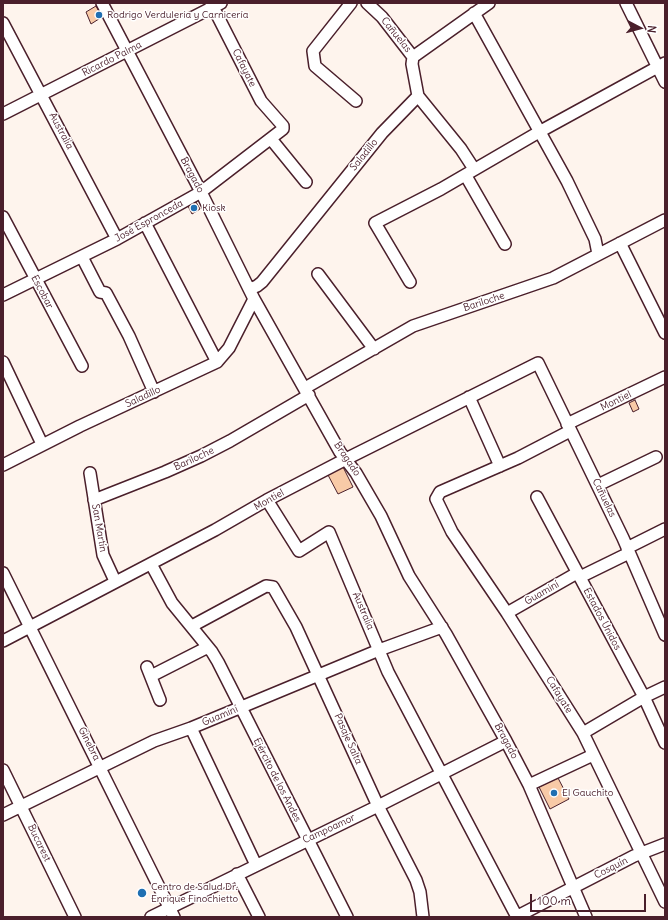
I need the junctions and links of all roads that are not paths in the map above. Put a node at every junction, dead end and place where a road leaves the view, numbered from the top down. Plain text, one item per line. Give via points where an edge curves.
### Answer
1 (102, 3) edge
2 (350, 3) edge
3 (367, 3) edge
4 (626, 3) edge
5 (215, 4) edge
6 (486, 4) edge
7 (474, 13) junction
8 (3, 23) edge
9 (127, 51) junction
10 (413, 57) junction
11 (661, 65) edge
12 (665, 82) edge
13 (42, 95) junction
14 (418, 96) junction
15 (356, 101) dead end
16 (3, 114) edge
17 (283, 129) joint
18 (539, 132) junction
19 (271, 139) junction
20 (470, 172) junction
21 (306, 182) dead end
22 (201, 192) junction
23 (3, 217) edge
24 (665, 220) edge
25 (145, 223) junction
26 (118, 239) junction
27 (620, 243) junction
28 (505, 244) dead end
29 (598, 254) junction
30 (82, 257) junction
31 (318, 274) dead end
32 (35, 279) junction
33 (410, 282) dead end
34 (252, 294) junction
35 (3, 296) edge
36 (665, 333) edge
37 (374, 348) junction
38 (3, 362) edge
39 (217, 362) junction
40 (538, 363) joint
41 (82, 366) dead end
42 (665, 377) edge
43 (307, 391) junction
44 (154, 392) junction
45 (469, 397) junction
46 (568, 428) junction
47 (42, 444) junction
48 (656, 457) dead end
49 (346, 459) junction
50 (3, 465) edge
51 (500, 466) junction
52 (90, 473) dead end
53 (598, 486) junction
54 (537, 497) dead end
55 (436, 499) joint
56 (94, 500) junction
57 (267, 500) junction
58 (665, 529) edge
59 (628, 551) junction
60 (151, 564) junction
61 (3, 573) edge
62 (578, 575) junction
63 (115, 582) junction
64 (507, 613) junction
65 (192, 626) junction
66 (30, 627) junction
67 (442, 627) junction
68 (665, 635) edge
69 (3, 641) edge
70 (208, 647) junction
71 (379, 650) junction
72 (319, 675) junction
73 (665, 687) edge
74 (644, 697) junction
75 (160, 700) dead end
76 (240, 707) junction
77 (191, 728) junction
78 (582, 733) junction
79 (506, 741) junction
80 (665, 743) edge
81 (593, 755) junction
82 (101, 768) junction
83 (3, 770) edge
84 (440, 774) junction
85 (529, 785) junction
86 (21, 806) junction
87 (378, 806) junction
88 (3, 815) edge
89 (307, 839) junction
90 (665, 844) edge
91 (642, 853) junction
92 (256, 865) junction
93 (237, 874) junction
94 (574, 888) junction
95 (665, 902) edge
96 (172, 912) edge
97 (76, 917) edge
98 (151, 917) edge
99 (259, 917) edge
100 (347, 917) edge
101 (423, 917) edge
102 (516, 917) edge
103 (586, 917) edge

1 - 9 street, Bragado
2 - 15 street via 313,51 315,66
3 - 10 street, Cañuelas via 382,17
4 - 11 street
5 - 9 street, Ricardo Palma
5 - 17 street, Cafayate via 261,101
6 - 7 street
7 - 10 street
7 - 18 street
8 - 13 street, Australia
9 - 13 street, Ricardo Palma
9 - 22 street, Bragado
10 - 14 street, Cañuelas
11 - 12 street
11 - 18 street
13 - 16 street, Ricardo Palma
13 - 26 street, Australia
14 - 20 street via 461,149
14 - 34 street, Saladillo via 382,133
17 - 19 street, José Espronceda
18 - 20 street
18 - 29 street via 567,181 595,239
19 - 21 street
19 - 22 street, José Espronceda
20 - 28 street
20 - 33 street via 375,223
22 - 25 street, José Espronceda
22 - 34 street, Bragado
23 - 32 street, Escobar
24 - 27 street, Bariloche
25 - 26 street, José Espronceda
25 - 39 street
26 - 30 street, José Espronceda
27 - 29 street, Bariloche
27 - 36 street
29 - 37 street, Bariloche via 539,284 413,326
30 - 32 street, José Espronceda
30 - 44 street via 100,292 106,294 129,336
31 - 37 street
32 - 35 street, José Espronceda
32 - 41 street, Escobar
34 - 39 street, Saladillo via 230,348
34 - 43 street, Bragado
37 - 43 street, Bariloche
38 - 47 street
39 - 44 street, Saladillo
40 - 45 street, Montiel
40 - 46 street, Cañuelas
42 - 46 street, Montiel
43 - 49 street, Bragado
43 - 56 street, Bariloche via 230,441 201,456
44 - 47 street, Saladillo
45 - 49 street, Montiel
45 - 51 street
46 - 51 street, Montiel
46 - 53 street, Cañuelas
47 - 50 street, Saladillo
48 - 53 street
49 - 57 street, Montiel
49 - 67 street, Bragado via 381,516 409,576
51 - 55 street, Montiel via 440,492
52 - 56 street, San Martín
53 - 59 street, Cañuelas
54 - 62 street, Estados Unidos
55 - 64 street, Cafayate via 452,532
56 - 63 street, San Martín via 103,555
57 - 60 street, Montiel
57 - 71 street, Australia via 299,551 329,532
58 - 59 street, Guaminí
59 - 62 street, Guaminí
59 - 68 street, Cañuelas
60 - 63 street, Montiel
60 - 65 street, Ejército de los Andes via 172,603
61 - 66 street, Ginebra
62 - 64 street, Guaminí
62 - 74 street, Estados Unidos
63 - 66 street, Montiel
64 - 78 street, Cafayate
65 - 70 street, Ejército de los Andes
65 - 72 street, Pasaje Salta via 266,586 272,587 296,627
66 - 69 street, Montiel
66 - 82 street, Ginebra
67 - 71 street, Guaminí
67 - 79 street, Bragado
70 - 75 street via 149,672
70 - 76 street, Ejército de los Andes
71 - 72 street, Guaminí
71 - 84 street, Australia
72 - 76 street, Guaminí
72 - 87 street, Pasaje Salta
73 - 74 street
74 - 78 street
74 - 80 street, Estados Unidos
76 - 77 street, Guaminí
76 - 89 street, Ejército de los Andes
77 - 82 street, Guaminí via 154,741
77 - 92 street
78 - 81 street, Cafayate
79 - 84 street, Campoamor
79 - 85 street, Bragado
81 - 85 street
81 - 91 street, Cafayate
82 - 86 street, Guaminí
82 - 96 street, Ginebra
83 - 86 street, Bucarest
84 - 87 street, Campoamor
84 - 102 street, Australia
85 - 94 street, Bragado
86 - 88 street, Guaminí
86 - 97 street, Bucarest
87 - 89 street, Campoamor
87 - 101 street, Pasaje Salta via 416,880
89 - 92 street, Campoamor
89 - 100 street, Ejército de los Andes
90 - 91 street, Cosquín
91 - 94 street, Cosquín
91 - 95 street, Cafayate
92 - 93 street, Campoamor
93 - 96 street, Campoamor
93 - 99 street
94 - 102 street, Cosquín
94 - 103 street, Bragado
96 - 98 street, Campoamor

